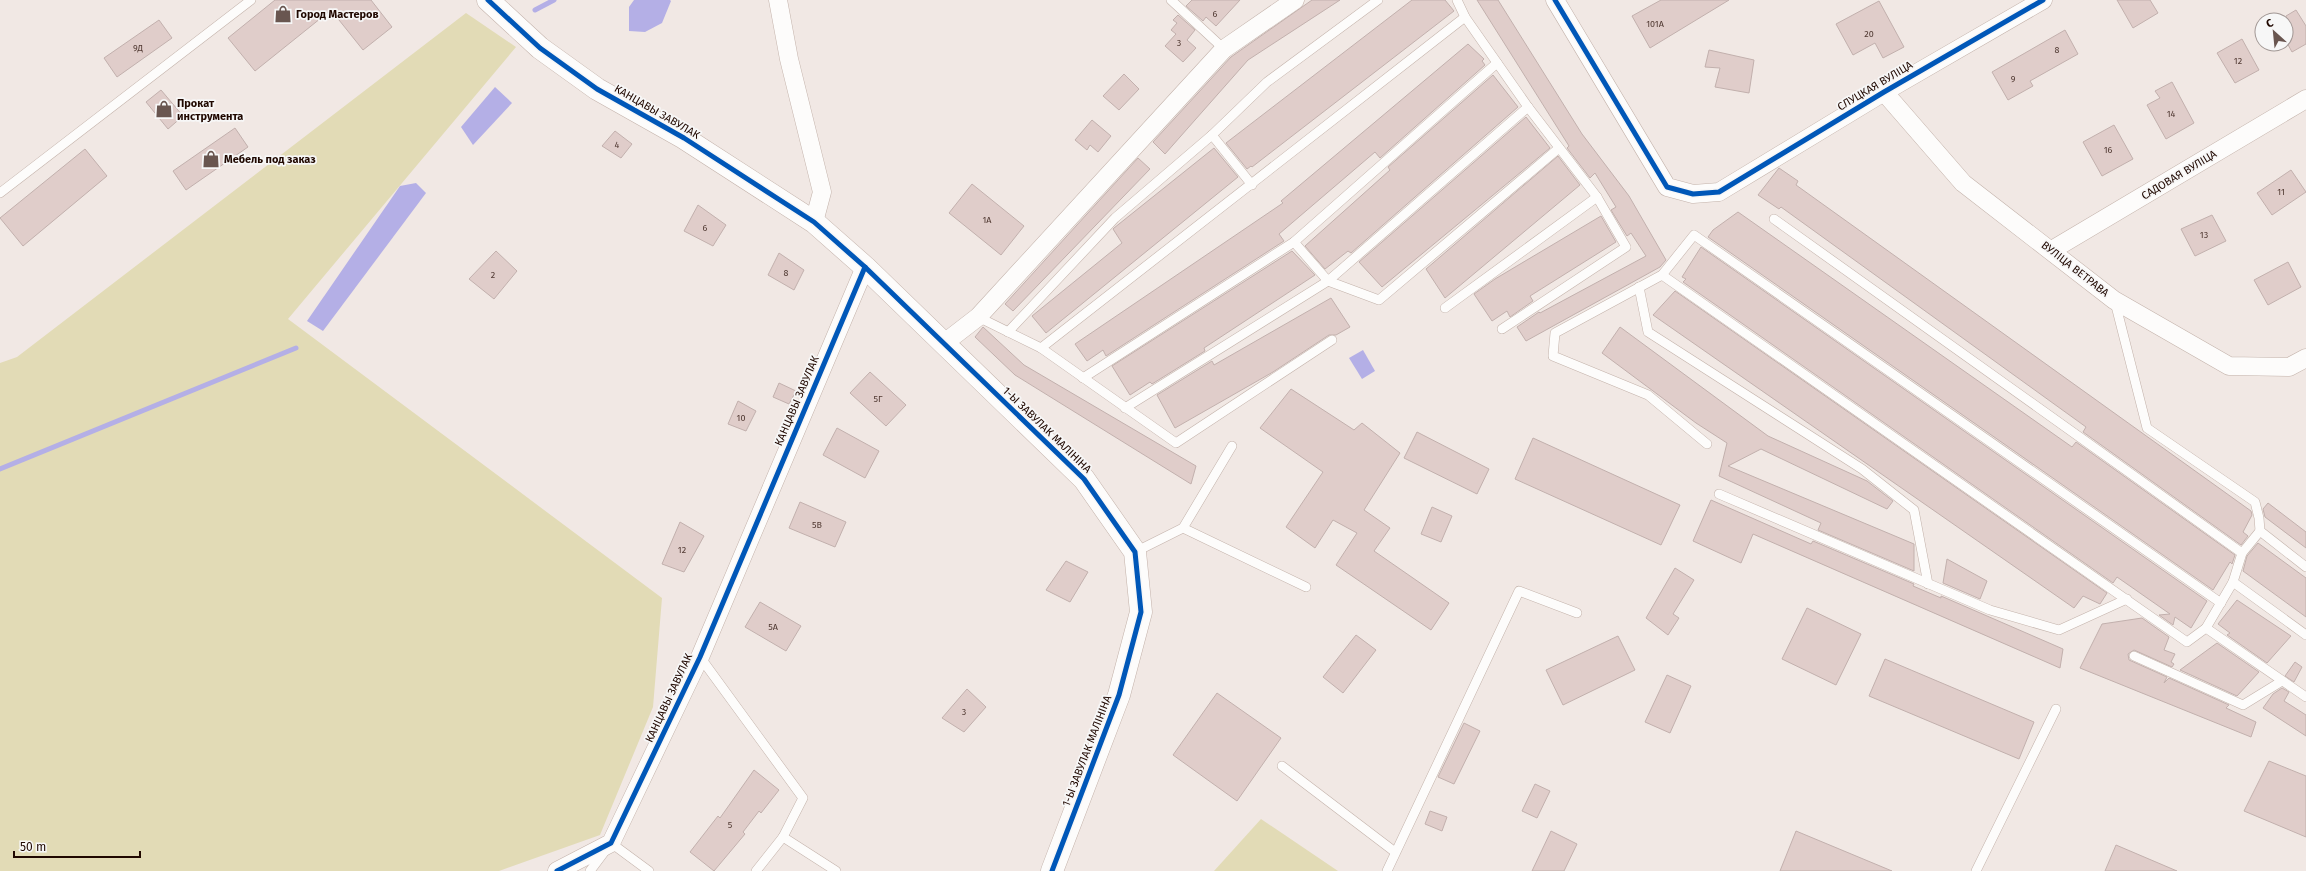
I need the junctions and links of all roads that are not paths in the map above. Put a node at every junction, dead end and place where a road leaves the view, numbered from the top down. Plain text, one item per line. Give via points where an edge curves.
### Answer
1 (251, 0) edge
2 (488, 0) edge
3 (778, 0) edge
4 (1171, 0) edge
5 (1295, 0) edge
6 (1378, 0) edge
7 (1457, 0) edge
8 (1555, 0) edge
9 (2043, 0) edge
10 (1465, 17) junction
11 (1224, 49) junction
12 (1497, 63) junction
13 (1884, 92) junction
14 (2306, 99) edge
15 (1528, 107) junction
16 (1212, 135) junction
17 (1559, 148) junction
18 (1252, 185) junction
19 (0, 193) edge
20 (1597, 197) junction
21 (1774, 219) dead end
22 (814, 222) junction
23 (1294, 242) junction
24 (2052, 250) junction
25 (864, 267) junction
26 (1662, 275) junction
27 (1328, 281) junction
28 (1639, 287) junction
29 (2114, 300) junction
30 (1445, 308) dead end
31 (978, 317) junction
32 (1502, 329) dead end
33 (1008, 332) junction
34 (1332, 340) dead end
35 (943, 344) junction
36 (1041, 348) junction
37 (2306, 358) edge
38 (1083, 378) junction
39 (1125, 408) junction
40 (1707, 444) dead end
41 (1232, 446) dead end
42 (1719, 494) dead end
43 (1183, 528) junction
44 (2260, 531) junction
45 (1135, 552) junction
46 (2242, 553) junction
47 (2306, 567) edge
48 (2233, 582) junction
49 (1928, 584) junction
50 (1306, 587) dead end
51 (2128, 599) junction
52 (2221, 603) junction
53 (1577, 613) dead end
54 (2206, 628) junction
55 (2306, 635) edge
56 (2134, 656) dead end
57 (700, 657) junction
58 (2282, 680) junction
59 (2306, 697) edge
60 (2056, 709) dead end
61 (1282, 766) dead end
62 (783, 837) junction
63 (612, 843) junction
64 (1395, 852) junction
65 (557, 871) edge
66 (590, 871) edge
67 (649, 871) edge
68 (756, 871) edge
69 (836, 871) edge
70 (1052, 871) edge
71 (1387, 871) edge
72 (1976, 871) edge

1 - 19 lane
2 - 22 street, КАНЦАВЫ ЗАВУЛАК via 540,48 597,89 684,138
3 - 22 street via 789,59 822,192
4 - 11 lane
5 - 11 street
6 - 16 lane via 1268,82
7 - 10 lane
8 - 13 street, СЛУЦКАЯ ВУЛІЦА via 1667,187 1693,194 1719,192
9 - 13 street, СЛУЦКАЯ ВУЛІЦА
10 - 12 lane
10 - 18 lane
11 - 31 street
12 - 15 lane
12 - 23 lane
13 - 24 street, ВУЛІЦА ВЕТРАВА via 1963,183
14 - 24 street, САДОВАЯ ВУЛІЦА
15 - 17 lane
15 - 27 lane
16 - 18 lane
16 - 33 lane via 1115,218
17 - 20 lane
17 - 27 lane via 1379,300
18 - 36 lane
20 - 30 lane
20 - 32 lane via 1626,247
21 - 46 lane
22 - 25 street, КАНЦАВЫ ЗАВУЛАК
23 - 27 lane
23 - 38 lane
24 - 29 street, ВУЛІЦА ВЕТРАВА
25 - 35 street, 1-Ы ЗАВУЛАК МАЛІНІНА
25 - 57 street, КАНЦАВЫ ЗАВУЛАК
26 - 28 lane
26 - 51 lane
26 - 52 lane via 1694,235
27 - 39 lane
28 - 40 lane via 1555,333 1553,356 1648,395
28 - 49 lane via 1648,332 1862,469 1914,510
29 - 37 street, ВУЛІЦА ВЕТРАВА via 2229,366 2289,367
29 - 44 lane via 2147,428 2255,502 2260,518
31 - 33 lane
31 - 35 street
33 - 36 lane
34 - 39 lane via 1176,443
35 - 45 street, 1-Ы ЗАВУЛАК МАЛІНІНА via 1084,479
36 - 38 lane
38 - 39 lane
41 - 43 lane
42 - 49 lane
43 - 45 lane
43 - 50 lane
44 - 46 lane
44 - 47 lane
45 - 70 street, 1-Ы ЗАВУЛАК МАЛІНІНА via 1141,612 1120,695
46 - 48 lane
48 - 52 lane
48 - 55 lane
49 - 51 lane via 1990,610 2059,630
51 - 54 lane via 2187,642
52 - 54 lane
53 - 64 lane via 1519,591
54 - 58 lane
56 - 58 lane via 2243,705
57 - 62 lane via 803,798
57 - 63 street, КАНЦАВЫ ЗАВУЛАК
58 - 59 lane
60 - 72 lane
61 - 64 lane
62 - 68 lane
62 - 69 lane
63 - 65 street
63 - 66 lane
63 - 67 lane
64 - 71 lane

